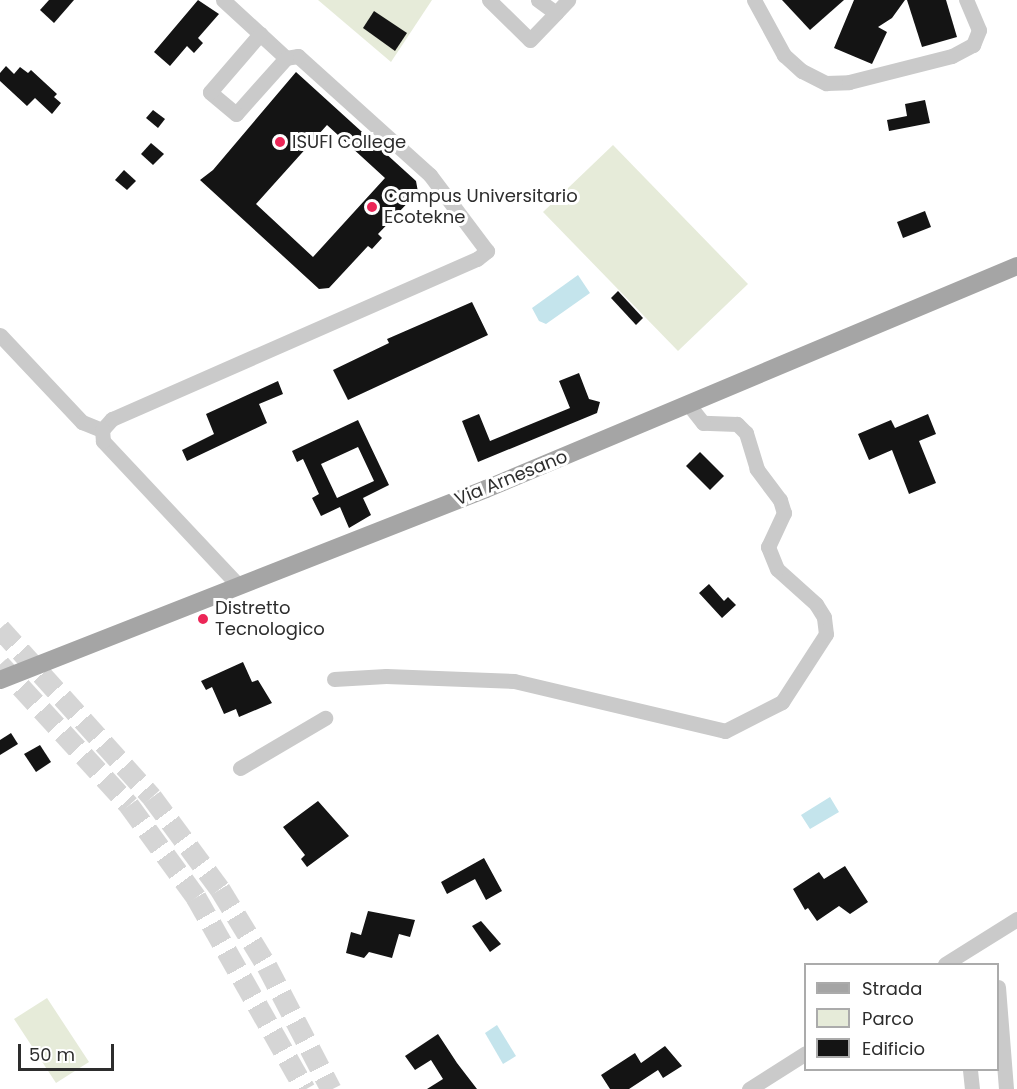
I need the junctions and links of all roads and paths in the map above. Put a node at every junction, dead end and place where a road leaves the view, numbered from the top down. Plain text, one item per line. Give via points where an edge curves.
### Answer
1 (223, 0) edge
2 (489, 0) edge
3 (538, 0) edge
4 (568, 0) edge
5 (754, 0) edge
6 (966, 0) edge
7 (556, 13) junction
8 (260, 34) junction
9 (286, 58) junction
10 (1017, 266) edge
11 (0, 335) edge
12 (688, 404) junction
13 (102, 430) junction
14 (239, 586) junction
15 (334, 679) dead end
16 (0, 680) edge
17 (326, 718) dead end
18 (240, 768) dead end
19 (1017, 919) edge
20 (961, 960) edge
21 (999, 997) edge
22 (804, 1054) edge
23 (1006, 1066) edge
24 (971, 1071) edge
25 (749, 1089) edge
26 (972, 1089) edge
27 (1006, 1089) edge

1 - 8 street
2 - 7 street via 530,40
3 - 7 street
4 - 7 street
5 - 6 street via 784,55 826,82 849,82 952,56 973,45 979,30
8 - 9 street
8 - 9 street via 210,92 236,114
9 - 13 street via 298,56 430,176 487,251 477,259 112,419
10 - 12 main road, Via Arnesano
11 - 13 street via 82,422
12 - 14 main road, Via Arnesano
12 - 15 street via 703,423 736,424 746,433 757,469 780,500 784,513 768,547 777,569 816,604 824,617 826,634 782,702 725,731 514,681 386,676
13 - 14 street via 103,441
14 - 16 main road, Via Arnesano
17 - 18 street
19 - 20 street
21 - 23 street
22 - 25 street
23 - 27 street
24 - 26 street

